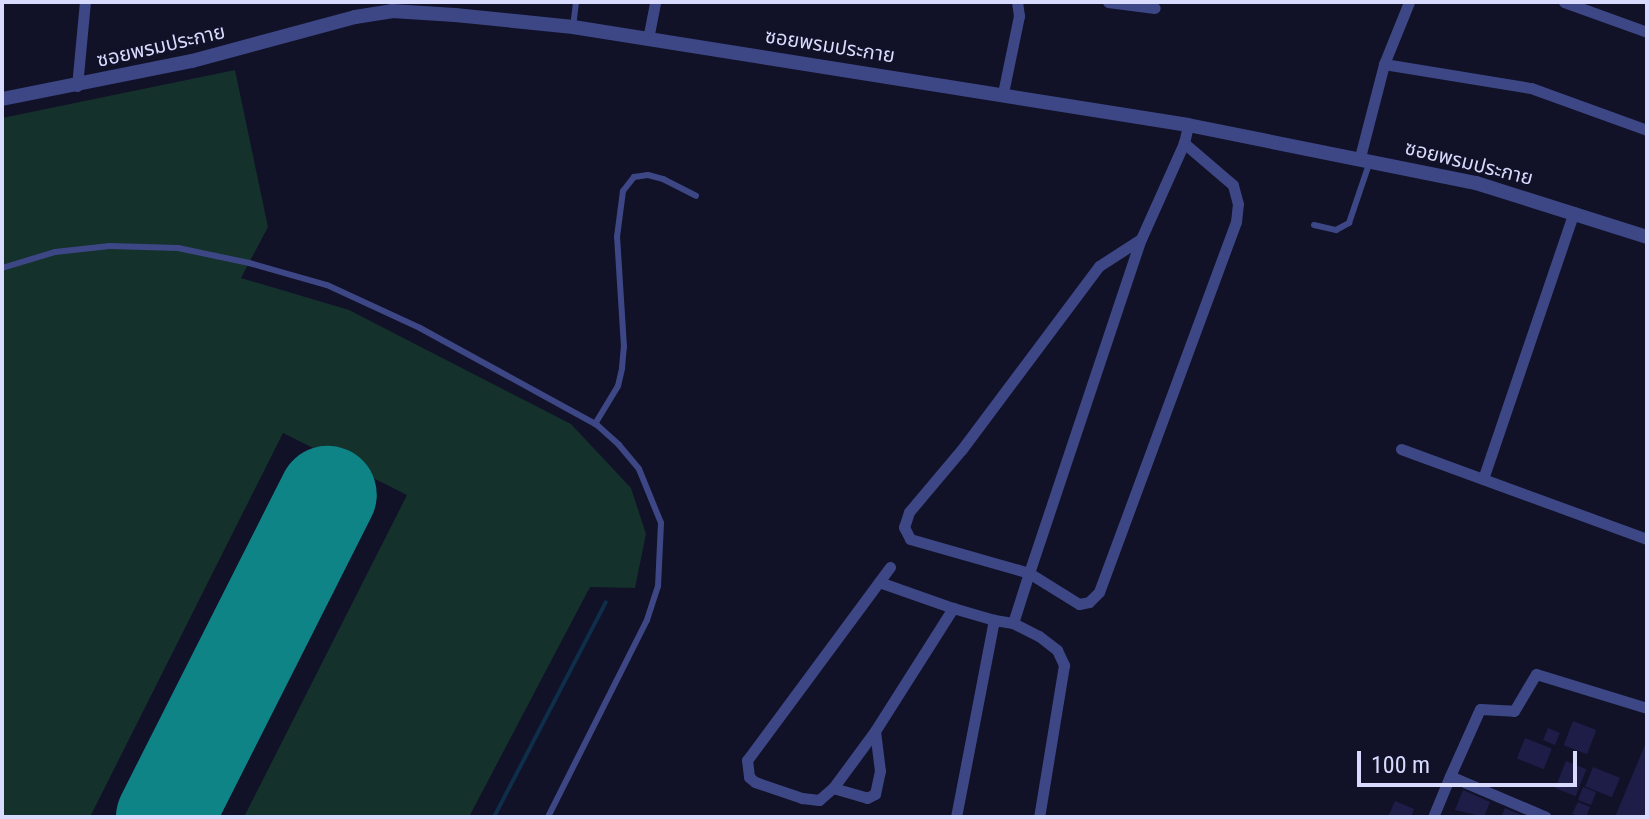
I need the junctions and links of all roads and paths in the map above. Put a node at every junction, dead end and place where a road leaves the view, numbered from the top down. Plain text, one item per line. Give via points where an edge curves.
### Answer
1 (85, 2) edge
2 (576, 2) edge
3 (655, 2) edge
4 (1017, 2) edge
5 (1108, 2) edge
6 (1409, 2) edge
7 (1564, 2) edge
8 (1597, 7) edge
9 (456, 8) edge
10 (1155, 8) dead end
11 (355, 9) edge
12 (573, 27) junction
13 (1647, 32) edge
14 (648, 39) junction
15 (1384, 64) junction
16 (77, 86) junction
17 (1003, 93) junction
18 (2, 99) edge
19 (1188, 125) junction
20 (1647, 130) edge
21 (1184, 143) junction
22 (1365, 158) junction
23 (696, 196) dead end
24 (1574, 212) junction
25 (1314, 225) dead end
26 (1647, 237) edge
27 (1141, 239) junction
28 (2, 268) edge
29 (595, 424) junction
30 (1401, 449) dead end
31 (1483, 479) junction
32 (1647, 539) edge
33 (890, 567) dead end
34 (1029, 573) junction
35 (879, 582) junction
36 (953, 608) junction
37 (994, 620) junction
38 (1013, 623) junction
39 (1647, 708) edge
40 (875, 731) junction
41 (1450, 776) junction
42 (833, 788) junction
43 (548, 817) edge
44 (956, 817) edge
45 (1039, 817) edge
46 (1433, 817) edge
47 (1546, 817) edge

1 - 16 street
2 - 12 lane
3 - 14 street
4 - 17 street via 1019,16
5 - 10 street
6 - 15 street
7 - 8 street
8 - 13 street
9 - 11 street, ซอยพรมประกาย
9 - 12 street, ซอยพรมประกาย
11 - 16 street, ซอยพรมประกาย via 192,61
12 - 14 street, ซอยพรมประกาย
14 - 17 street, ซอยพรมประกาย
15 - 20 street via 1531,88
15 - 22 street
16 - 18 street, ซอยพรมประกาย
17 - 19 street, ซอยพรมประกาย
19 - 21 street
19 - 22 street, ซอยพรมประกาย
21 - 27 street
21 - 34 street via 1233,185 1236,222 1099,592 1079,604
22 - 24 street, ซอยพรมประกาย
22 - 25 lane via 1349,223 1336,230
23 - 29 lane via 648,175 634,177 623,191 617,237 622,368
24 - 26 street, ซอยพรมประกาย
24 - 31 street
27 - 34 street
27 - 34 street via 1099,266 905,519 910,539
28 - 29 lane via 55,252 110,246 178,248 249,263 327,285 407,322
29 - 43 lane via 639,469 661,523 658,586 647,620
30 - 31 street
31 - 32 street
33 - 35 street
34 - 38 street
35 - 36 street
35 - 42 street via 747,760 755,782 802,798 819,800
36 - 37 street
36 - 40 street
37 - 38 street
37 - 44 street
38 - 45 street via 1057,650 1064,665
39 - 41 street via 1536,674 1514,711 1480,709
40 - 42 street
40 - 42 street via 880,771 875,794 867,798
41 - 46 street
41 - 47 street

